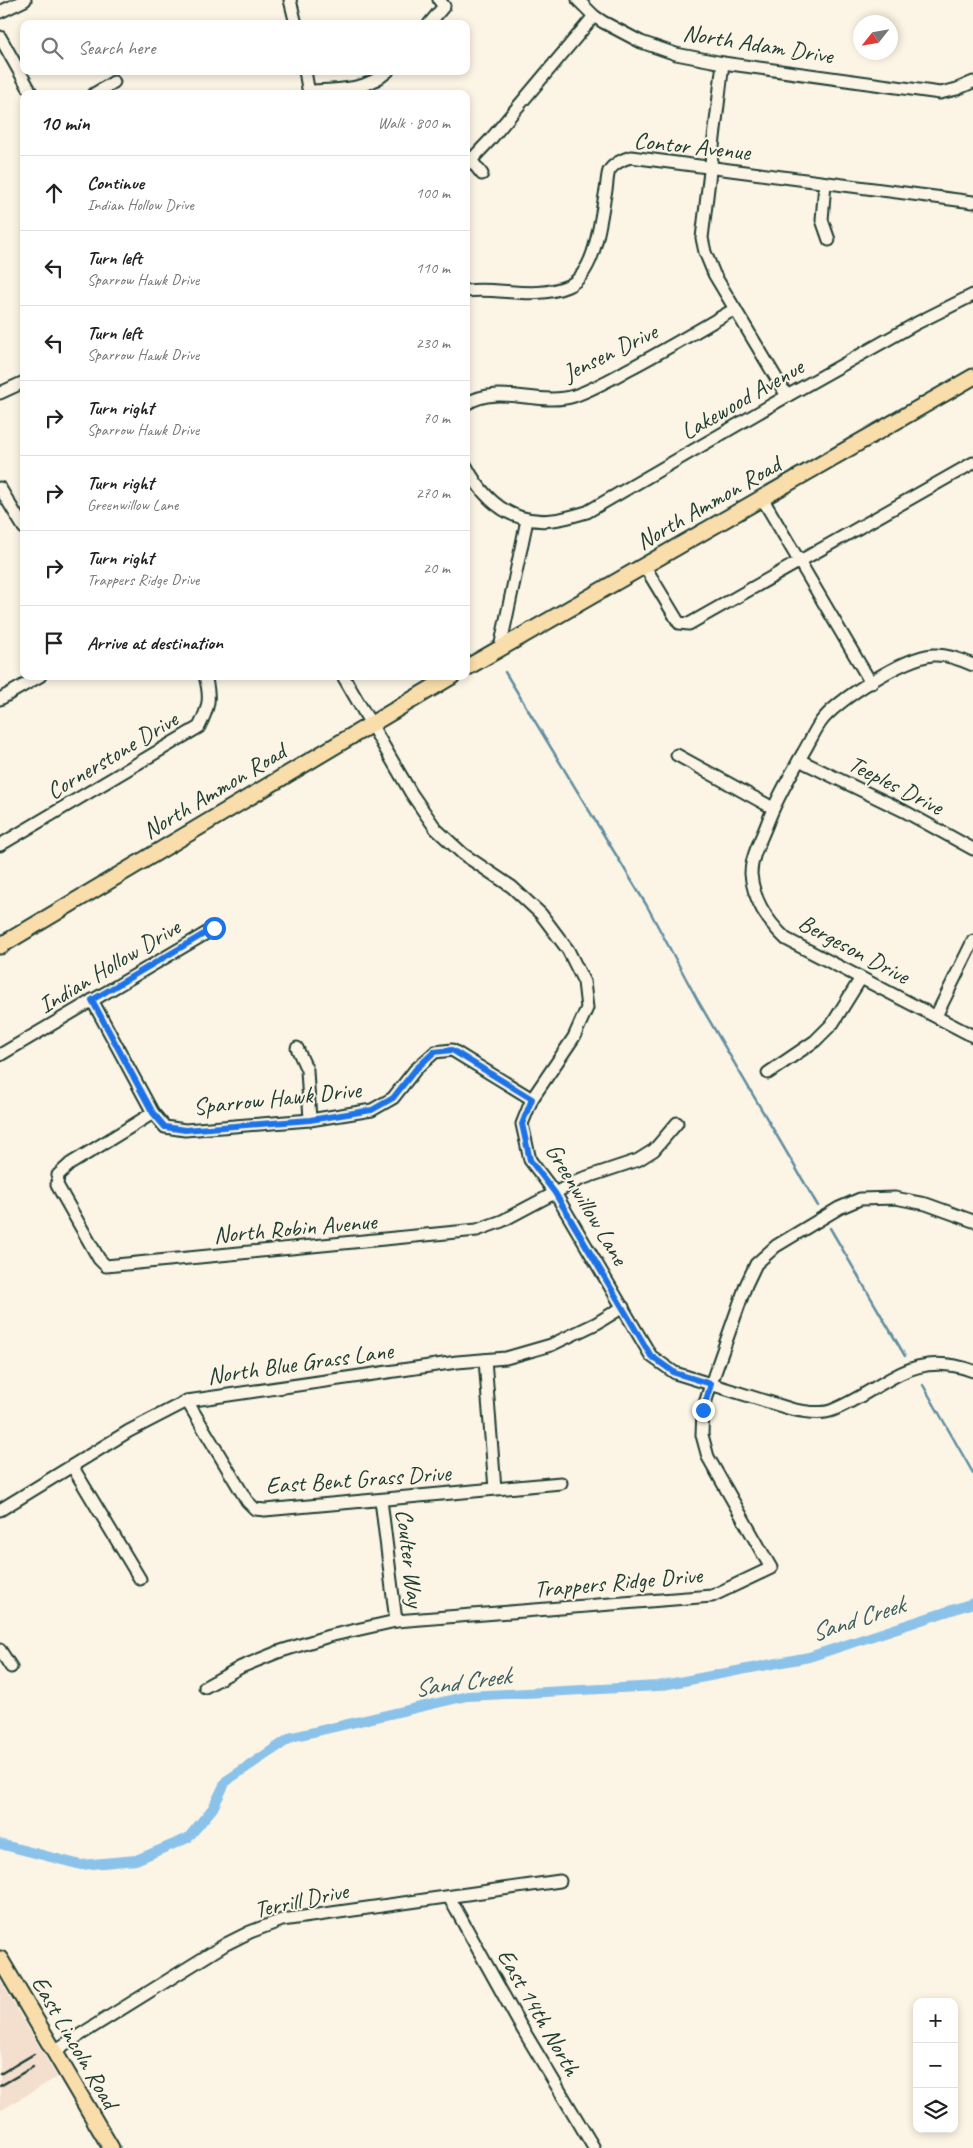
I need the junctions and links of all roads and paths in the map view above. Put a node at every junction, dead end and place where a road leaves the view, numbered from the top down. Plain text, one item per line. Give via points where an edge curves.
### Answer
1 (25, 0) edge
2 (290, 0) edge
3 (578, 0) edge
4 (444, 2) edge
5 (0, 12) edge
6 (594, 16) junction
7 (295, 20) edge
8 (432, 20) edge
9 (0, 37) edge
10 (723, 63) junction
11 (20, 73) edge
12 (21, 75) edge
13 (306, 75) edge
14 (383, 75) edge
15 (114, 82) dead end
16 (973, 82) edge
17 (30, 90) edge
18 (101, 90) edge
19 (309, 90) edge
20 (346, 90) edge
21 (470, 158) edge
22 (470, 162) edge
23 (711, 168) junction
24 (482, 174) dead end
25 (825, 183) junction
26 (973, 202) edge
27 (829, 240) dead end
28 (470, 290) edge
29 (973, 295) edge
30 (735, 308) junction
31 (973, 377) edge
32 (20, 384) edge
33 (0, 393) edge
34 (787, 396) junction
35 (470, 402) edge
36 (973, 463) edge
37 (470, 473) edge
38 (0, 488) edge
39 (762, 498) junction
40 (527, 520) junction
41 (20, 521) edge
42 (799, 562) junction
43 (644, 565) junction
44 (500, 648) junction
45 (973, 665) edge
46 (470, 666) edge
47 (33, 680) edge
48 (206, 680) edge
49 (345, 680) edge
50 (445, 680) edge
51 (871, 684) junction
52 (0, 699) edge
53 (370, 725) junction
54 (677, 754) dead end
55 (799, 760) junction
56 (773, 808) junction
57 (0, 845) edge
58 (973, 849) edge
59 (214, 928) dead end
60 (973, 941) edge
61 (0, 946) edge
62 (861, 978) junction
63 (92, 1000) junction
64 (936, 1016) junction
65 (973, 1036) edge
66 (297, 1048) dead end
67 (0, 1055) edge
68 (768, 1073) dead end
69 (532, 1099) junction
70 (153, 1113) junction
71 (310, 1120) junction
72 (677, 1123) dead end
73 (555, 1193) junction
74 (973, 1221) edge
75 (623, 1307) junction
76 (484, 1360) junction
77 (973, 1371) edge
78 (711, 1384) junction
79 (187, 1401) junction
80 (72, 1466) junction
81 (561, 1483) dead end
82 (495, 1489) junction
83 (381, 1500) junction
84 (0, 1510) edge
85 (140, 1579) dead end
86 (396, 1621) junction
87 (0, 1650) edge
88 (11, 1667) dead end
89 (205, 1687) dead end
90 (560, 1881) dead end
91 (449, 1897) junction
92 (0, 1959) edge
93 (54, 2052) junction
94 (111, 2148) edge
95 (594, 2148) edge

1 - 5 street
2 - 7 street
3 - 6 street, North Adam Drive
4 - 8 street
6 - 10 street, North Adam Drive via 641,42 676,54
6 - 21 street via 490,140
9 - 11 street
10 - 16 street, North Adam Drive via 940,93
10 - 23 street
12 - 17 street
13 - 19 street
14 - 20 street via 373,83
15 - 18 street
22 - 24 street
23 - 25 street, Contor Avenue
23 - 28 street, Contor Avenue via 630,157 623,159 609,171 593,256 570,285 545,294
23 - 30 street via 702,238 714,274
25 - 26 street, Contor Avenue
25 - 27 street via 822,220
29 - 34 street, Lakewood Avenue
30 - 34 street
30 - 35 street, Jensen Drive via 649,358 574,396 559,400 499,395 482,396
31 - 39 main road, North Ammon Road
32 - 33 street
34 - 40 street, Lakewood Avenue via 587,512 552,520
36 - 42 street
37 - 40 street via 488,499
38 - 41 street
39 - 42 street
39 - 43 main road, North Ammon Road
40 - 44 street
42 - 43 street via 689,624 678,624
42 - 51 street
43 - 44 main road, North Ammon Road
44 - 46 main road, North Ammon Road
45 - 51 street, Bergeson Drive via 947,656 932,655 914,660
47 - 52 street
48 - 57 street, Cornerstone Drive via 210,692 208,711 199,727
49 - 53 street, Greenwillow Lane
50 - 53 main road, North Ammon Road
51 - 55 street, Bergeson Drive via 842,702 821,722
53 - 61 main road, North Ammon Road
53 - 69 street, Greenwillow Lane via 436,829 463,854 512,887 542,914 568,950 584,982 587,1008 574,1037
54 - 56 street
55 - 56 street, Bergeson Drive
55 - 58 street, Teeples Drive
56 - 62 street, Bergeson Drive via 754,854 751,872 754,893 769,921 786,939
59 - 63 street, Indian Hollow Drive
60 - 64 street
62 - 64 street, Bergeson Drive
62 - 68 street via 832,1023 815,1041
63 - 67 street, Indian Hollow Drive
63 - 70 street, Sparrow Hawk Drive
64 - 65 street, Bergeson Drive
66 - 71 street via 308,1070
69 - 71 street, Sparrow Hawk Drive via 452,1050 434,1052 393,1098 372,1110
69 - 73 street, Greenwillow Lane via 522,1124 530,1160
70 - 71 street, Sparrow Hawk Drive via 165,1127 185,1130
70 - 73 street, North Robin Avenue via 70,1164 58,1175 57,1185 106,1266 477,1230 502,1221
72 - 73 street, North Robin Avenue via 654,1150 638,1160 581,1179
73 - 75 street, Greenwillow Lane
74 - 78 street, Trappers Ridge Drive via 926,1204 895,1198 860,1199 776,1246 756,1264 746,1285
75 - 76 street, North Blue Grass Lane via 551,1345 506,1358
75 - 78 street, Greenwillow Lane via 651,1356 675,1373
76 - 79 street, North Blue Grass Lane
76 - 82 street
77 - 78 street, Greenwillow Lane via 947,1364 913,1368 832,1411 809,1413
78 - 86 street, Trappers Ridge Drive via 703,1410 702,1435 708,1457 771,1568 712,1596
79 - 80 street, North Blue Grass Lane via 128,1431
79 - 83 street, East Bent Grass Drive via 247,1501 255,1508 265,1510
80 - 84 street, North Blue Grass Lane
80 - 85 street
81 - 82 street, East Bent Grass Drive
82 - 83 street, East Bent Grass Drive
83 - 86 street, Coulter Way
86 - 89 street, Trappers Ridge Drive via 329,1636 278,1652
87 - 88 street
90 - 91 street, Terrill Drive
91 - 93 street, Terrill Drive via 282,1920 250,1932
91 - 95 street, East 14th North
92 - 93 main road, East Lincoln Road
93 - 94 main road, East Lincoln Road

